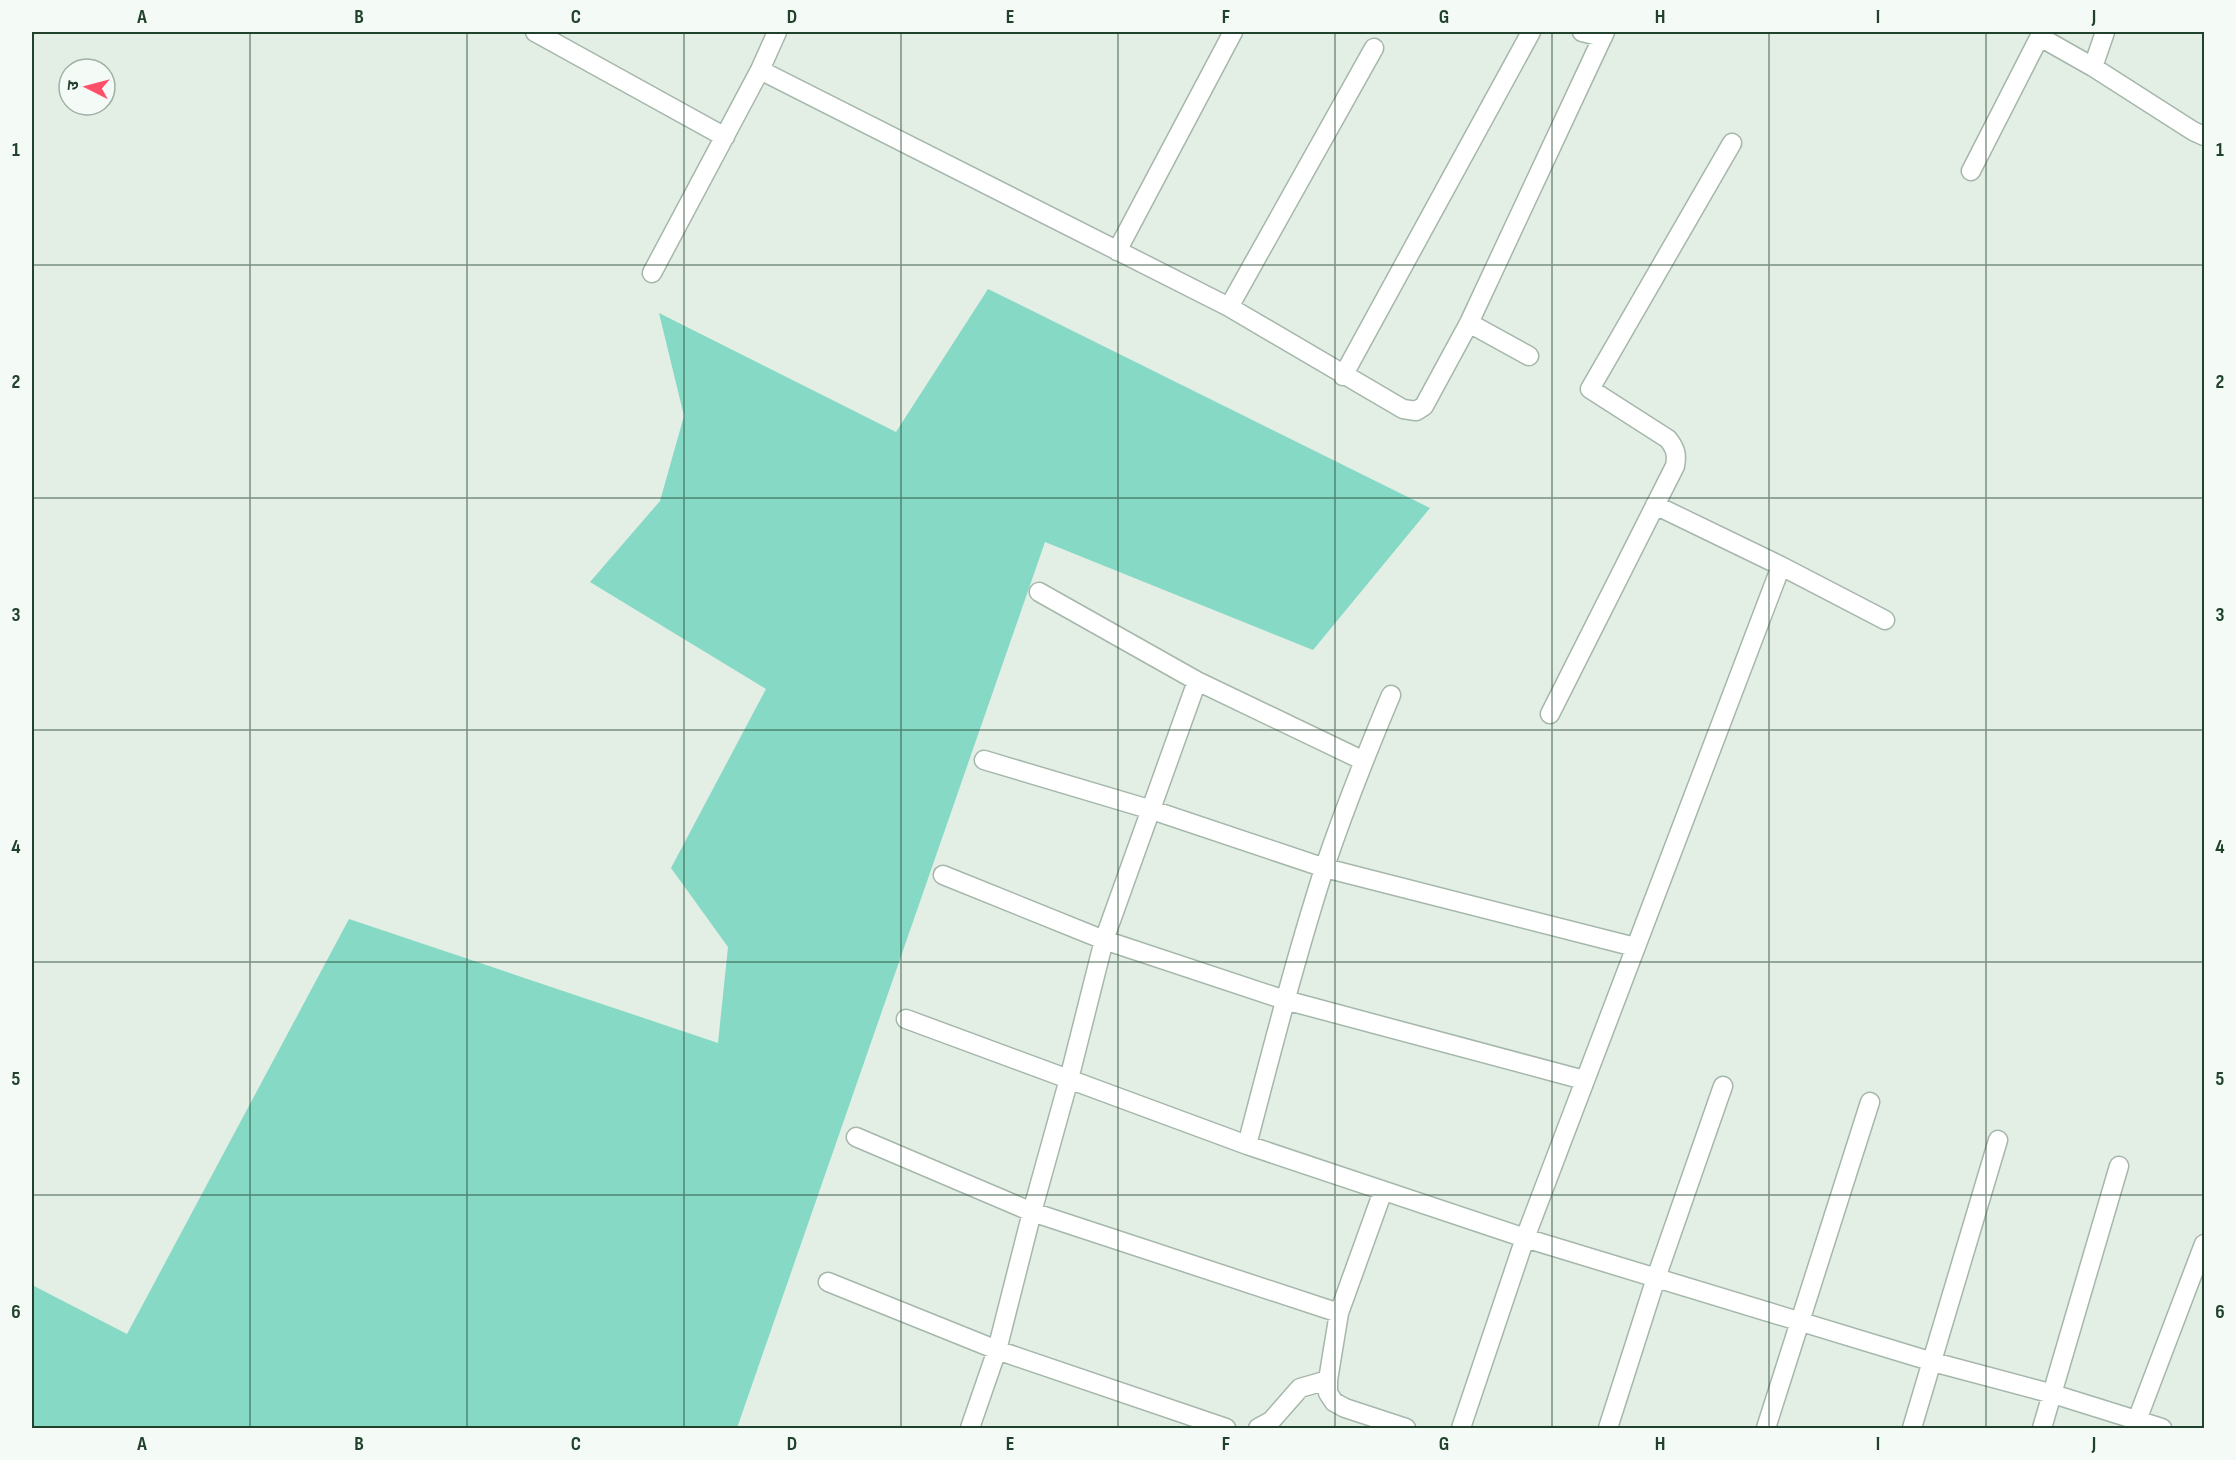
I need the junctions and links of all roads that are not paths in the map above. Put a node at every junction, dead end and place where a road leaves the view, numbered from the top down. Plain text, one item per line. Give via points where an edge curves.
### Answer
1 (535, 32) edge
2 (777, 32) edge
3 (1233, 32) edge
4 (1531, 32) edge
5 (1582, 32) edge
6 (2105, 32) edge
7 (1604, 34) edge
8 (2041, 34) edge
9 (1374, 48) dead end
10 (2093, 67) junction
11 (760, 70) junction
12 (2205, 136) edge
13 (725, 137) junction
14 (1732, 143) dead end
15 (1971, 171) dead end
16 (1117, 251) junction
17 (652, 273) dead end
18 (1229, 308) junction
19 (1469, 323) junction
20 (1529, 356) dead end
21 (1343, 376) junction
22 (1655, 505) junction
23 (1781, 566) junction
24 (1039, 592) dead end
25 (1885, 620) dead end
26 (1197, 681) junction
27 (1391, 695) dead end
28 (1550, 714) dead end
29 (984, 760) dead end
30 (1364, 761) junction
31 (1152, 810) junction
32 (1325, 868) junction
33 (943, 875) dead end
34 (1104, 940) junction
35 (1635, 947) junction
36 (1285, 1000) junction
37 (906, 1020) dead end
38 (1070, 1079) junction
39 (1584, 1080) junction
40 (1723, 1086) dead end
41 (1870, 1102) dead end
42 (856, 1137) dead end
43 (1998, 1140) dead end
44 (1247, 1145) junction
45 (2119, 1166) dead end
46 (1383, 1191) junction
47 (1032, 1212) junction
48 (1525, 1238) junction
49 (2205, 1244) edge
50 (1656, 1278) junction
51 (828, 1282) dead end
52 (1339, 1313) junction
53 (1801, 1322) junction
54 (997, 1350) junction
55 (1933, 1362) junction
56 (1328, 1380) junction
57 (2053, 1394) junction
58 (2137, 1420) junction
59 (1264, 1427) edge
60 (970, 1428) edge
61 (1226, 1428) edge
62 (1406, 1428) edge
63 (1461, 1428) edge
64 (1608, 1428) edge
65 (1766, 1428) edge
66 (1912, 1428) edge
67 (2042, 1428) edge
68 (2162, 1428) edge

1 - 13 street
2 - 11 street
3 - 16 street
4 - 21 street
5 - 7 street
6 - 10 street
7 - 19 street
8 - 10 street
8 - 15 street
9 - 18 street
10 - 12 street
11 - 13 street
11 - 16 street
13 - 17 street
14 - 22 street via 1590,389 1675,447 1675,466
16 - 18 street
18 - 21 street
19 - 20 street
19 - 21 street via 1424,406 1416,411 1403,409
22 - 23 street
22 - 28 street
23 - 25 street
23 - 35 street
24 - 26 street
26 - 30 street
26 - 31 street
27 - 30 street
29 - 31 street
30 - 32 street
31 - 32 street
31 - 34 street
32 - 35 street
32 - 36 street
33 - 34 street
34 - 36 street
34 - 38 street
35 - 39 street
36 - 39 street
36 - 44 street
37 - 38 street
38 - 44 street
38 - 47 street
39 - 48 street
40 - 50 street
41 - 53 street
42 - 47 street
43 - 55 street
44 - 46 street
45 - 57 street
46 - 48 street
46 - 52 street
47 - 52 street
47 - 54 street
48 - 50 street
48 - 63 street
49 - 58 street
50 - 53 street
50 - 64 street
51 - 54 street
52 - 56 street
53 - 55 street
53 - 65 street
54 - 60 street
54 - 61 street
55 - 57 street
55 - 66 street
56 - 59 street via 1300,1388
56 - 62 street via 1328,1393 1334,1402
57 - 58 street
57 - 67 street
58 - 68 street

